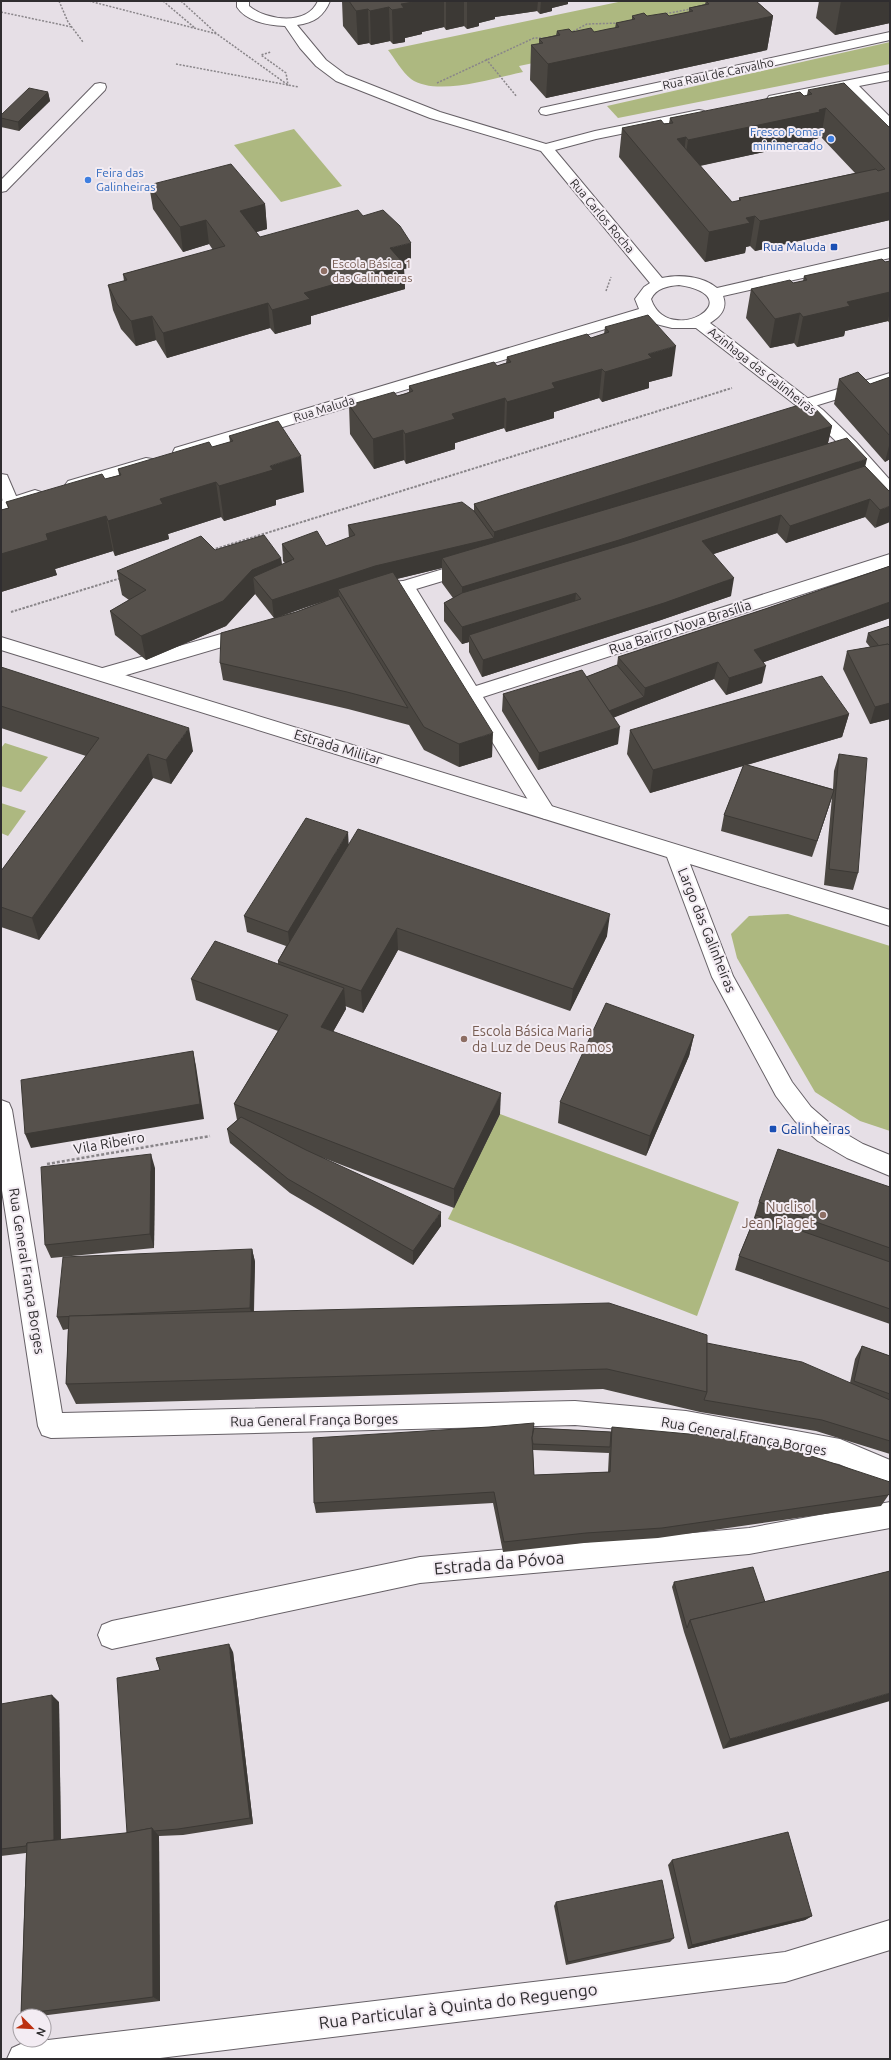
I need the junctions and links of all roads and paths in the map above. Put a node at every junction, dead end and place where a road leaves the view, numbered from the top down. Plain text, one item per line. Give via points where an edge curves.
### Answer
1 (59, 1) edge
2 (88, 1) edge
3 (163, 1) edge
4 (181, 1) edge
5 (230, 1) edge
6 (328, 3) edge
7 (243, 4) edge
8 (697, 7) edge
9 (1, 12) edge
10 (657, 15) edge
11 (289, 22) junction
12 (623, 22) edge
13 (72, 27) junction
14 (196, 28) junction
15 (218, 34) junction
16 (568, 34) edge
17 (890, 36) edge
18 (555, 38) edge
19 (83, 42) dead end
20 (486, 59) junction
21 (176, 64) dead end
22 (890, 76) edge
23 (433, 84) dead end
24 (849, 84) junction
25 (288, 85) junction
26 (100, 87) dead end
27 (303, 88) dead end
28 (764, 101) edge
29 (521, 102) dead end
30 (546, 111) dead end
31 (710, 112) edge
32 (890, 125) edge
33 (546, 148) junction
34 (1, 188) edge
35 (890, 253) edge
36 (658, 283) junction
37 (713, 294) junction
38 (647, 311) junction
39 (699, 322) junction
40 (768, 376) junction
41 (890, 378) edge
42 (805, 404) junction
43 (1, 479) edge
44 (890, 491) edge
45 (6, 505) edge
46 (211, 551) edge
47 (890, 560) edge
48 (482, 564) edge
49 (128, 576) edge
50 (406, 586) junction
51 (361, 600) edge
52 (8, 612) dead end
53 (263, 628) edge
54 (1, 643) edge
55 (106, 674) junction
56 (471, 694) junction
57 (545, 811) junction
58 (675, 851) junction
59 (890, 918) edge
60 (1, 1110) edge
61 (210, 1136) dead end
62 (890, 1166) edge
63 (11, 1170) junction
64 (890, 1473) edge
65 (890, 1515) edge
66 (112, 1635) dead end
67 (890, 1935) edge
68 (23, 2059) edge

1 - 13 path
2 - 14 path
3 - 14 path
4 - 15 path
5 - 7 street
6 - 11 street via 313,15
7 - 11 street via 255,17
8 - 10 path via 685,12
9 - 13 path
11 - 33 street via 304,45 321,63 341,78 435,115
12 - 16 path via 587,24
13 - 19 path
14 - 15 path
15 - 25 path
17 - 30 street, Rua Raul de Carvalho
18 - 20 path via 534,38
20 - 23 path
20 - 29 path
21 - 25 path
22 - 24 street
24 - 28 street
24 - 32 street
25 - 27 path
26 - 34 lane
31 - 33 street via 595,135
33 - 36 street, Rua Carlos Rocha
35 - 37 street
36 - 37 street via 689,281 699,284
36 - 38 street via 650,287 643,299
37 - 39 street via 717,308 712,315
38 - 39 street via 666,322
38 - 45 street, Rua Maluda
39 - 40 street, Azinhaga das Galinheiras
40 - 42 street, Azinhaga das Galinheiras
40 - 46 path via 674,408
41 - 42 lane
42 - 44 street, Azinhaga das Galinheiras via 835,430
43 - 45 lane
47 - 56 street, Rua Bairro Nova Brasília
48 - 50 street
49 - 52 path
50 - 51 street
50 - 56 street
53 - 55 street
54 - 55 street, Estrada Militar
55 - 57 street, Estrada Militar
56 - 57 street
57 - 58 street, Estrada Militar
58 - 59 street, Largo das Galinheiras
58 - 62 street, Largo das Galinheiras via 723,977 784,1089 803,1114 826,1134 855,1151
60 - 63 street, Rua General França Borges
61 - 63 path, Vila Ribeiro
63 - 64 street, Rua General França Borges via 51,1426 575,1413 686,1423 840,1452
65 - 66 street, Estrada da Póvoa via 748,1541 420,1570
67 - 68 street, Rua Particular à Quinta do Reguengo via 785,1967

